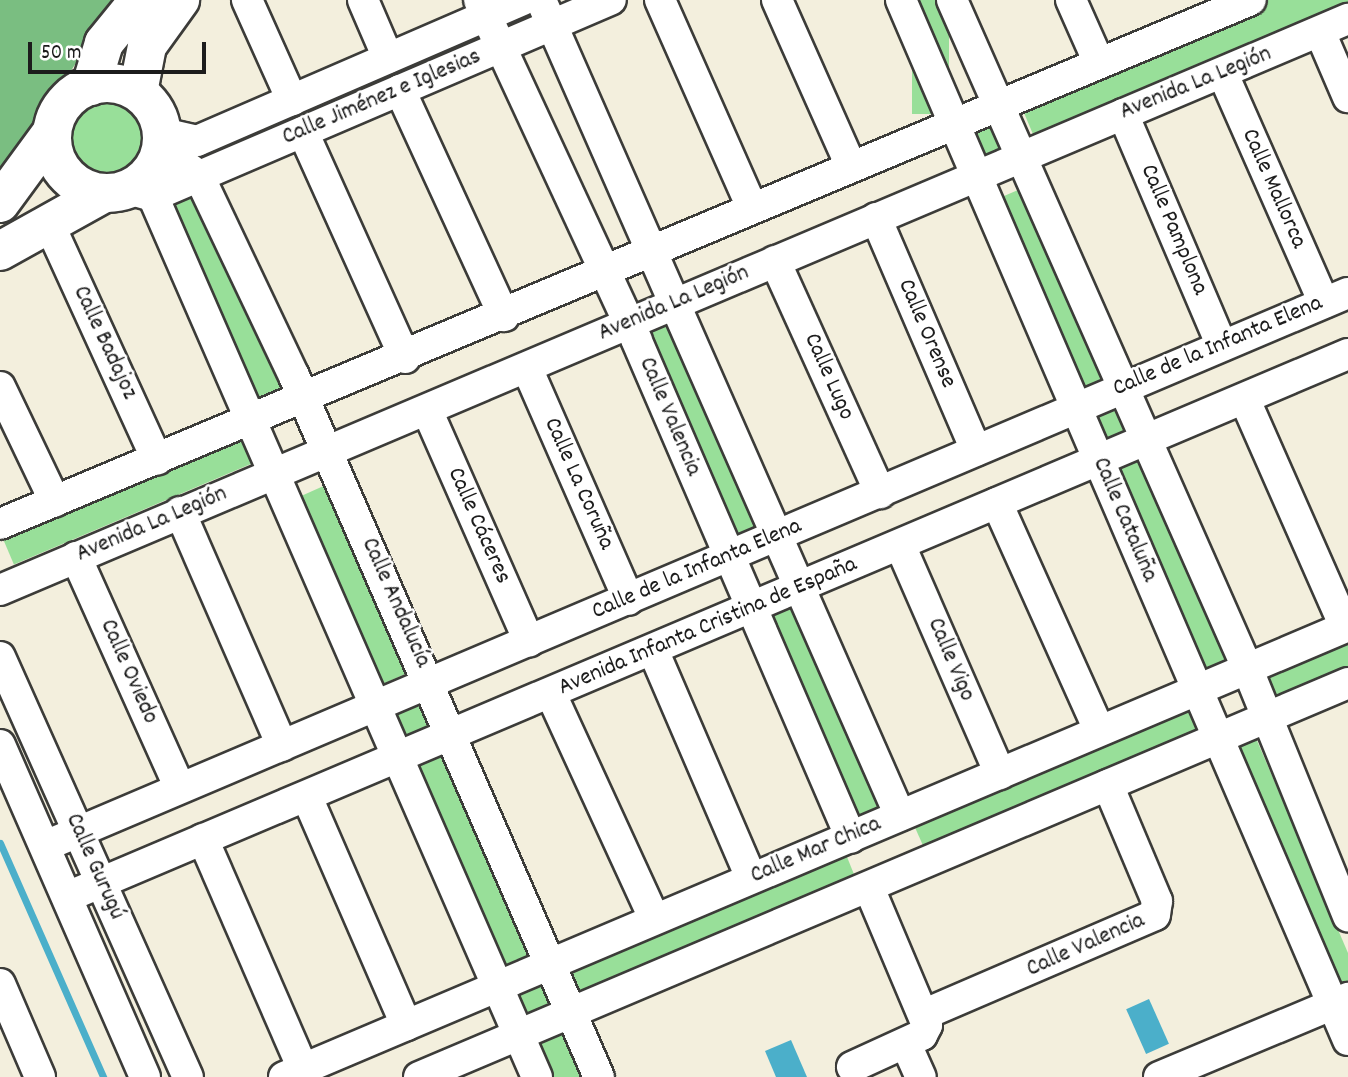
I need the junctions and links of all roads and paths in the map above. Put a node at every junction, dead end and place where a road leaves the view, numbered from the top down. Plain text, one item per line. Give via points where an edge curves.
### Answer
1 (139, 0) edge
2 (180, 0) edge
3 (247, 0) edge
4 (363, 0) edge
5 (523, 0) edge
6 (611, 0) edge
7 (660, 0) edge
8 (778, 0) edge
9 (901, 0) edge
10 (952, 0) edge
11 (1071, 0) edge
12 (1251, 0) edge
13 (483, 8) edge
14 (1197, 10) edge
15 (546, 13) edge
16 (1348, 19) edge
17 (1320, 32) junction
18 (502, 46) junction
19 (388, 58) junction
20 (1099, 63) junction
21 (1223, 74) junction
22 (91, 86) junction
23 (400, 90) junction
24 (138, 92) junction
25 (1348, 97) edge
26 (292, 100) junction
27 (997, 106) junction
28 (1123, 114) junction
29 (954, 124) junction
30 (52, 132) junction
31 (303, 132) junction
32 (174, 141) junction
33 (1021, 156) junction
34 (851, 166) junction
35 (976, 175) junction
36 (200, 176) junction
37 (128, 193) junction
38 (0, 202) edge
39 (752, 208) junction
40 (876, 218) junction
41 (50, 226) junction
42 (0, 251) edge
43 (652, 253) junction
44 (775, 261) junction
45 (604, 274) junction
46 (1336, 298) edge
47 (675, 304) junction
48 (504, 316) junction
49 (627, 324) junction
50 (1222, 346) junction
51 (1347, 357) edge
52 (405, 358) junction
53 (527, 368) junction
54 (1123, 386) junction
55 (0, 387) edge
56 (304, 400) junction
57 (1245, 400) junction
58 (1074, 408) junction
59 (427, 410) junction
60 (255, 420) junction
61 (1146, 440) junction
62 (326, 450) junction
63 (976, 450) junction
64 (157, 460) junction
65 (1099, 460) junction
66 (277, 471) junction
67 (880, 493) junction
68 (55, 502) junction
69 (997, 503) junction
70 (180, 512) junction
71 (0, 524) edge
72 (778, 535) junction
73 (900, 545) junction
74 (729, 556) junction
75 (76, 557) junction
76 (802, 587) junction
77 (0, 590) edge
78 (629, 600) junction
79 (752, 608) junction
80 (1347, 626) edge
81 (529, 641) junction
82 (653, 650) junction
83 (0, 657) edge
84 (1248, 670) junction
85 (431, 683) junction
86 (1348, 683) edge
87 (1195, 690) junction
88 (551, 694) junction
89 (377, 704) junction
90 (1268, 717) junction
91 (1099, 730) junction
92 (452, 736) junction
93 (1217, 737) junction
94 (0, 745) edge
95 (282, 746) junction
96 (401, 757) junction
97 (1000, 775) junction
98 (1108, 785) junction
99 (180, 788) junction
100 (307, 797) junction
101 (900, 816) junction
102 (78, 831) junction
103 (851, 838) junction
104 (203, 839) junction
105 (44, 846) junction
106 (1336, 851) edge
107 (751, 878) junction
108 (101, 883) junction
109 (869, 888) junction
110 (67, 897) junction
111 (1348, 916) edge
112 (654, 918) junction
113 (552, 963) junction
114 (0, 984) edge
115 (484, 997) junction
116 (1341, 1002) edge
117 (573, 1014) junction
118 (925, 1014) junction
119 (406, 1025) junction
120 (519, 1035) junction
121 (1348, 1040) edge
122 (906, 1044) junction
123 (852, 1067) dead end
124 (294, 1073) edge
125 (40, 1077) edge
126 (145, 1077) edge
127 (188, 1077) edge
128 (419, 1077) edge
129 (537, 1077) edge
130 (599, 1077) edge
131 (921, 1077) edge
132 (1158, 1077) edge

1 - 22 main road via 104,43
2 - 24 main road via 147,46
3 - 26 street
4 - 19 street
5 - 13 street, Calle Jiménez e Iglesias
6 - 15 street, Calle Jiménez e Iglesias
7 - 39 street
8 - 34 street
9 - 29 street, Calle Cataluña
10 - 27 street
11 - 20 street
12 - 14 street
13 - 18 street, Calle Valencia
13 - 19 street, Calle Jiménez e Iglesias
14 - 20 street
15 - 18 street, Calle Jiménez e Iglesias
15 - 43 street, Calle Valencia
16 - 17 street, Avenida La Legión
17 - 21 street, Avenida La Legión
17 - 25 street
18 - 23 street, Calle Jiménez e Iglesias
18 - 45 street, Calle Valencia
19 - 26 street, Calle Jiménez e Iglesias
20 - 27 street
21 - 28 street, Avenida La Legión
21 - 46 street, Calle Mallorca
22 - 24 main road
22 - 30 main road via 66,102
23 - 31 street, Calle Jiménez e Iglesias
23 - 48 street
24 - 32 main road
26 - 32 street, Calle Jiménez e Iglesias
27 - 29 street
27 - 33 street
28 - 33 street, Avenida La Legión
28 - 50 street, Calle Pamplona
29 - 34 street
29 - 35 street, Calle Cataluña
30 - 37 main road via 60,166 86,189
30 - 38 main road
31 - 36 street, Calle Jiménez e Iglesias
31 - 52 street
32 - 36 street, Calle Andalucía
32 - 37 main road
33 - 35 street, Avenida La Legión
33 - 54 street
34 - 39 street
35 - 40 street, Avenida La Legión
35 - 58 street, Calle Cataluña
36 - 37 street, Calle Jiménez e Iglesias
36 - 56 street, Calle Andalucía
37 - 41 main road
37 - 60 street
39 - 43 street
40 - 44 street, Avenida La Legión
40 - 63 street, Calle Orense
41 - 42 main road
41 - 64 street, Calle Badajoz
43 - 45 street
43 - 47 street, Calle Valencia
44 - 47 street, Avenida La Legión
44 - 67 street, Calle Lugo
45 - 48 street
45 - 49 street, Calle Valencia
46 - 50 street, Calle de la Infanta Elena
47 - 49 street, Avenida La Legión
47 - 72 street, Calle Valencia
48 - 52 street
49 - 53 street, Avenida La Legión
49 - 74 street, Calle Valencia
50 - 54 street, Calle de la Infanta Elena
51 - 57 street, Avenida Infanta Cristina de España
52 - 56 street
53 - 59 street, Avenida La Legión
53 - 78 street, Calle La Coruña
54 - 58 street, Calle de la Infanta Elena
54 - 61 street
55 - 68 street
56 - 60 street
56 - 62 street, Calle Andalucía
57 - 61 street, Avenida Infanta Cristina de España
57 - 80 street
58 - 63 street, Calle de la Infanta Elena
58 - 65 street, Calle Cataluña
59 - 62 street, Avenida La Legión
59 - 81 street, Calle Cáceres
60 - 64 street
60 - 66 street
61 - 65 street, Avenida Infanta Cristina de España
61 - 84 street
62 - 66 street, Avenida La Legión
62 - 85 street, Calle Andalucía
63 - 67 street, Calle de la Infanta Elena
64 - 68 street
65 - 69 street, Avenida Infanta Cristina de España
65 - 87 street, Calle Cataluña
66 - 70 street, Avenida La Legión
66 - 89 street
67 - 72 street, Calle de la Infanta Elena
68 - 71 street
69 - 73 street, Avenida Infanta Cristina de España
69 - 91 street
70 - 75 street, Avenida La Legión
70 - 95 street
72 - 74 street, Calle de la Infanta Elena
72 - 76 street, Calle Valencia
73 - 76 street, Avenida Infanta Cristina de España
73 - 97 street, Calle Vigo
74 - 78 street, Calle de la Infanta Elena
74 - 79 street, Calle Valencia
75 - 77 street, Avenida La Legión
75 - 99 street, Calle Oviedo
76 - 79 street, Avenida Infanta Cristina de España
76 - 101 street, Calle Valencia
78 - 81 street, Calle de la Infanta Elena
79 - 82 street, Avenida Infanta Cristina de España
79 - 103 street, Calle Valencia
80 - 84 street, Calle Mar Chica
81 - 85 street, Calle de la Infanta Elena
82 - 88 street, Avenida Infanta Cristina de España
82 - 107 street
83 - 102 street, Calle Gurugú
84 - 87 street, Calle Mar Chica
84 - 90 street
85 - 89 street, Calle de la Infanta Elena
85 - 92 street, Calle Andalucía
86 - 90 street
87 - 91 street, Calle Mar Chica
87 - 93 street, Calle Cataluña
88 - 92 street, Avenida Infanta Cristina de España
88 - 112 street
89 - 95 street, Calle de la Infanta Elena
89 - 96 street
90 - 93 street
90 - 106 street
91 - 97 street, Calle Mar Chica
92 - 96 street, Avenida Infanta Cristina de España
92 - 113 street, Calle Andalucía
93 - 98 street
93 - 116 street, Calle Cataluña
94 - 105 street, Calle Gurugú
95 - 99 street, Calle de la Infanta Elena
96 - 100 street, Avenida Infanta Cristina de España
96 - 115 street
97 - 101 street, Calle Mar Chica
98 - 109 street
98 - 118 street, Calle Valencia via 1157,901 1155,915
99 - 102 street, Calle de la Infanta Elena
100 - 104 street, Avenida Infanta Cristina de España
100 - 119 street
101 - 103 street, Calle Mar Chica
102 - 105 street, Calle de la Infanta Elena
102 - 108 street, Calle Gurugú
103 - 107 street, Calle Mar Chica
104 - 108 street, Avenida Infanta Cristina de España
104 - 124 street
105 - 110 street, Calle Gurugú
106 - 111 street
107 - 112 street, Calle Mar Chica
108 - 110 street, Avenida Infanta Cristina de España
108 - 127 street, Calle Gurugú
109 - 117 street
109 - 118 street
110 - 126 street, Calle Gurugú
112 - 113 street, Calle Mar Chica
113 - 115 street, Calle Mar Chica
113 - 117 street, Calle Andalucía
114 - 125 street
115 - 119 street, Calle Mar Chica
115 - 120 street
116 - 121 street, Calle Cataluña
116 - 132 street
117 - 120 street
117 - 130 street, Calle Andalucía
118 - 122 street via 925,1032
119 - 124 street, Calle Mar Chica
120 - 128 street
120 - 129 street
122 - 123 street
122 - 131 street

